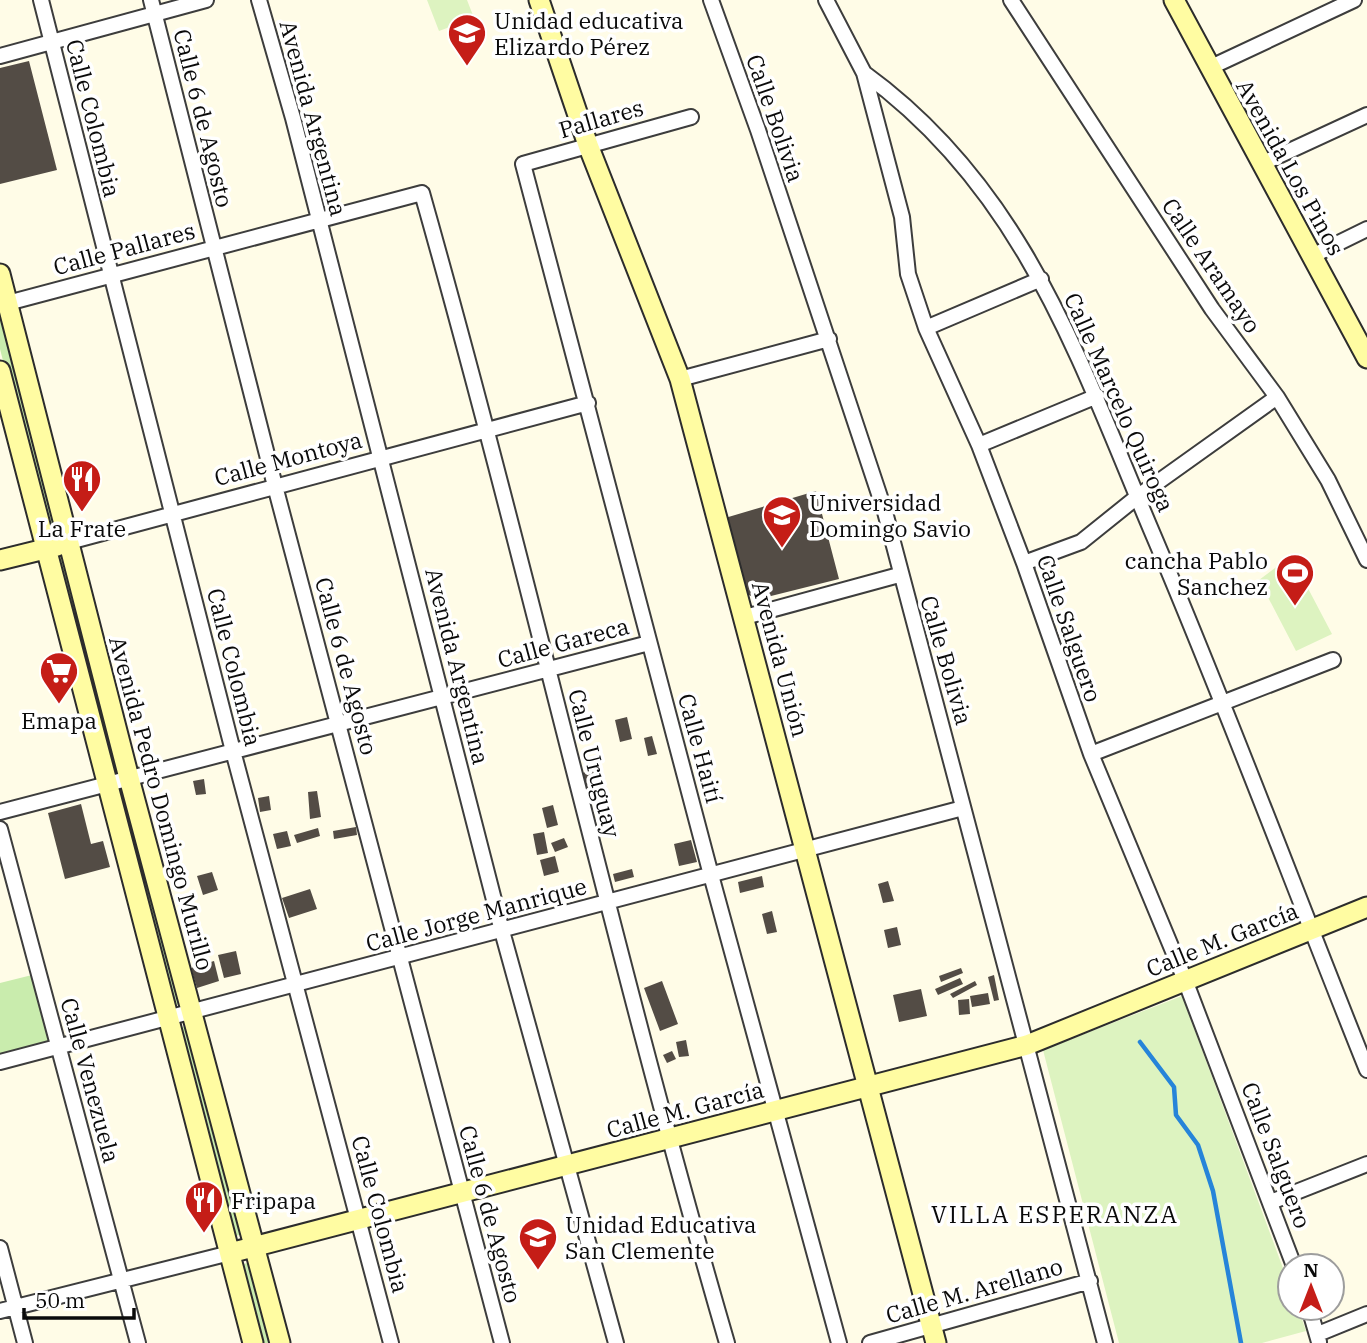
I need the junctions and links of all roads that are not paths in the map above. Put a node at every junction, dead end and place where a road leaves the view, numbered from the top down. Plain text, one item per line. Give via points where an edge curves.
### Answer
1 (41, 0) edge
2 (206, 0) edge
3 (259, 0) edge
4 (539, 0) edge
5 (710, 0) edge
6 (826, 0) edge
7 (1011, 0) edge
8 (1174, 0) edge
9 (1354, 0) edge
10 (153, 7) edge
11 (52, 42) junction
12 (0, 56) edge
13 (1209, 68) junction
14 (864, 73) junction
15 (1367, 115) edge
16 (691, 117) dead end
17 (588, 145) junction
18 (523, 164) joint
19 (1261, 164) junction
20 (422, 192) joint
21 (318, 220) junction
22 (1367, 229) edge
23 (214, 248) junction
24 (1312, 256) junction
25 (0, 274) edge
26 (110, 276) junction
27 (1041, 279) junction
28 (4, 304) edge
29 (926, 328) junction
30 (828, 339) junction
31 (1366, 353) edge
32 (0, 371) edge
33 (680, 379) junction
34 (1097, 396) junction
35 (1277, 397) junction
36 (588, 403) junction
37 (489, 430) junction
38 (979, 445) junction
39 (381, 458) junction
40 (275, 486) junction
41 (1137, 497) junction
42 (174, 513) junction
43 (69, 542) junction
44 (45, 549) junction
45 (0, 560) edge
46 (1367, 560) edge
47 (1024, 562) junction
48 (899, 575) junction
49 (745, 617) junction
50 (649, 643) junction
51 (1333, 660) dead end
52 (548, 669) junction
53 (443, 696) junction
54 (1226, 704) junction
55 (338, 724) junction
56 (233, 751) junction
57 (1091, 754) junction
58 (129, 778) junction
59 (106, 784) junction
60 (963, 808) junction
61 (0, 812) edge
62 (0, 829) edge
63 (805, 850) junction
64 (711, 875) junction
65 (606, 902) junction
66 (1367, 907) edge
67 (1311, 930) junction
68 (502, 932) junction
69 (401, 958) junction
70 (1185, 980) junction
71 (295, 986) junction
72 (193, 1013) junction
73 (170, 1019) junction
74 (1027, 1045) junction
75 (58, 1048) junction
76 (0, 1062) edge
77 (1367, 1070) edge
78 (867, 1086) junction
79 (774, 1110) junction
80 (668, 1140) junction
81 (1367, 1164) edge
82 (565, 1166) junction
83 (463, 1194) junction
84 (1271, 1202) junction
85 (359, 1221) junction
86 (255, 1247) junction
87 (0, 1248) edge
88 (1289, 1252) edge
89 (230, 1253) junction
90 (122, 1279) junction
91 (1090, 1281) junction
92 (16, 1307) junction
93 (0, 1311) edge
94 (1367, 1314) edge
95 (934, 1334) edge
96 (1318, 1338) edge
97 (25, 1343) edge
98 (138, 1343) edge
99 (253, 1343) edge
100 (280, 1343) edge
101 (391, 1343) edge
102 (502, 1343) edge
103 (616, 1343) edge
104 (727, 1343) edge
105 (839, 1343) edge
106 (870, 1343) edge
107 (1105, 1343) edge

1 - 11 street, Calle Colombia
2 - 10 street
3 - 21 street, Avenida Argentina
4 - 17 main road, Avenida Unión
5 - 30 street, Calle Bolivia
6 - 14 street, Calle Salguero
7 - 35 street, Calle Aramayo via 1212,309
8 - 13 main road, Avenida Los Pinos
9 - 13 street
10 - 11 street
10 - 23 street, Calle 6 de Agosto
11 - 12 street
11 - 26 street, Calle Colombia
13 - 19 main road, Avenida Los Pinos
14 - 27 street, Calle Marcelo Quiroga via 902,100 990,197
14 - 29 street, Calle Salguero via 902,217 908,274
15 - 19 street
16 - 17 street, Pallares
17 - 18 street, Pallares
17 - 33 main road, Avenida Unión
18 - 36 street, Calle Haití
19 - 24 main road, Avenida Los Pinos
20 - 21 street, Calle Pallares
20 - 37 street, Calle Uruguay
21 - 23 street, Calle Pallares
21 - 39 street, Avenida Argentina
22 - 24 street
23 - 26 street, Calle Pallares
23 - 40 street, Calle 6 de Agosto
24 - 31 main road, Avenida Los Pinos
25 - 28 main road, Avenida Pedro Domingo Murillo
26 - 28 street, Calle Pallares
26 - 42 street, Calle Colombia
27 - 29 street
27 - 34 street, Calle Marcelo Quiroga
28 - 43 main road, Avenida Pedro Domingo Murillo
29 - 38 street, Calle Salguero
30 - 33 street
30 - 48 street, Calle Bolivia via 885,512
32 - 44 main road
33 - 49 main road, Avenida Unión
34 - 38 street
34 - 41 street, Calle Marcelo Quiroga
35 - 41 street
35 - 46 street, Calle Aramayo via 1328,480
36 - 37 street, Calle Montoya
36 - 50 street, Calle Haití
37 - 39 street, Calle Montoya
37 - 52 street, Calle Uruguay
38 - 47 street, Calle Salguero
39 - 40 street, Calle Montoya
39 - 53 street, Avenida Argentina
40 - 42 street, Calle Montoya
40 - 55 street, Calle 6 de Agosto
41 - 47 street via 1081,542
41 - 54 street, Calle Marcelo Quiroga
42 - 43 street, Calle Montoya
42 - 56 street, Calle Colombia
43 - 44 main road, Calle Montoya
43 - 58 main road, Avenida Pedro Domingo Murillo
44 - 45 main road, Calle Montoya
44 - 59 main road
47 - 57 street, Calle Salguero
48 - 49 street
48 - 60 street, Calle Bolivia
49 - 63 main road, Avenida Unión
50 - 52 street, Calle Gareca
50 - 64 street, Calle Haití
51 - 54 street
52 - 53 street, Calle Gareca
52 - 65 street, Calle Uruguay
53 - 55 street, Calle Gareca
53 - 68 street, Avenida Argentina
54 - 57 street
54 - 67 street, Calle Marcelo Quiroga
55 - 56 street, Calle Gareca
55 - 69 street, Calle 6 de Agosto
56 - 58 street, Calle Gareca
56 - 71 street, Calle Colombia
57 - 70 street, Calle Salguero
58 - 59 street, Calle Gareca
58 - 72 main road, Avenida Pedro Domingo Murillo
59 - 61 street, Calle Gareca
59 - 73 main road
60 - 63 street, Calle Jorge Manrique
60 - 74 street, Calle Bolivia
62 - 75 street, Calle Venezuela
63 - 64 street, Calle Jorge Manrique
63 - 78 main road, Avenida Unión
64 - 65 street, Calle Jorge Manrique
64 - 79 street, Calle Haití
65 - 68 street, Calle Jorge Manrique
65 - 80 street, Calle Uruguay
66 - 67 main road, Calle M. García
67 - 70 main road, Calle M. García
67 - 77 street, Calle Marcelo Quiroga
68 - 69 street, Calle Jorge Manrique
68 - 82 street, Avenida Argentina
69 - 71 street, Calle Jorge Manrique
69 - 83 street, Calle 6 de Agosto
70 - 74 main road, Calle M. García
70 - 84 street, Calle Salguero
71 - 72 street, Calle Jorge Manrique
71 - 85 street, Calle Colombia
72 - 73 street, Calle Jorge Manrique
72 - 86 main road, Avenida Pedro Domingo Murillo
73 - 75 street, Calle Jorge Manrique
73 - 89 main road
74 - 78 main road, Calle M. García
74 - 91 street, Calle Bolivia
75 - 76 street, Calle Jorge Manrique
75 - 90 street, Calle Venezuela
78 - 79 main road, Calle M. García
78 - 95 main road, Avenida Unión
79 - 80 main road, Calle M. García
79 - 105 street, Calle Haití
80 - 82 main road, Calle M. García
80 - 104 street, Calle Uruguay
81 - 84 street
82 - 83 main road, Calle M. García
82 - 103 street, Avenida Argentina
83 - 85 main road, Calle M. García
83 - 102 street, Calle 6 de Agosto
84 - 88 street, Calle Salguero
85 - 86 main road, Calle M. García
85 - 101 street, Calle Colombia
86 - 89 main road, Calle M. García
86 - 100 main road, Avenida Pedro Domingo Murillo
87 - 92 street
89 - 90 street, Calle M. García
89 - 99 main road
90 - 92 street, Calle M. García
90 - 98 street, Calle Venezuela
91 - 95 street, Calle M. Arellano
91 - 107 street, Calle Bolivia
92 - 93 street, Calle M. García
92 - 97 street
94 - 96 street
95 - 106 street, Calle M. Arellano

